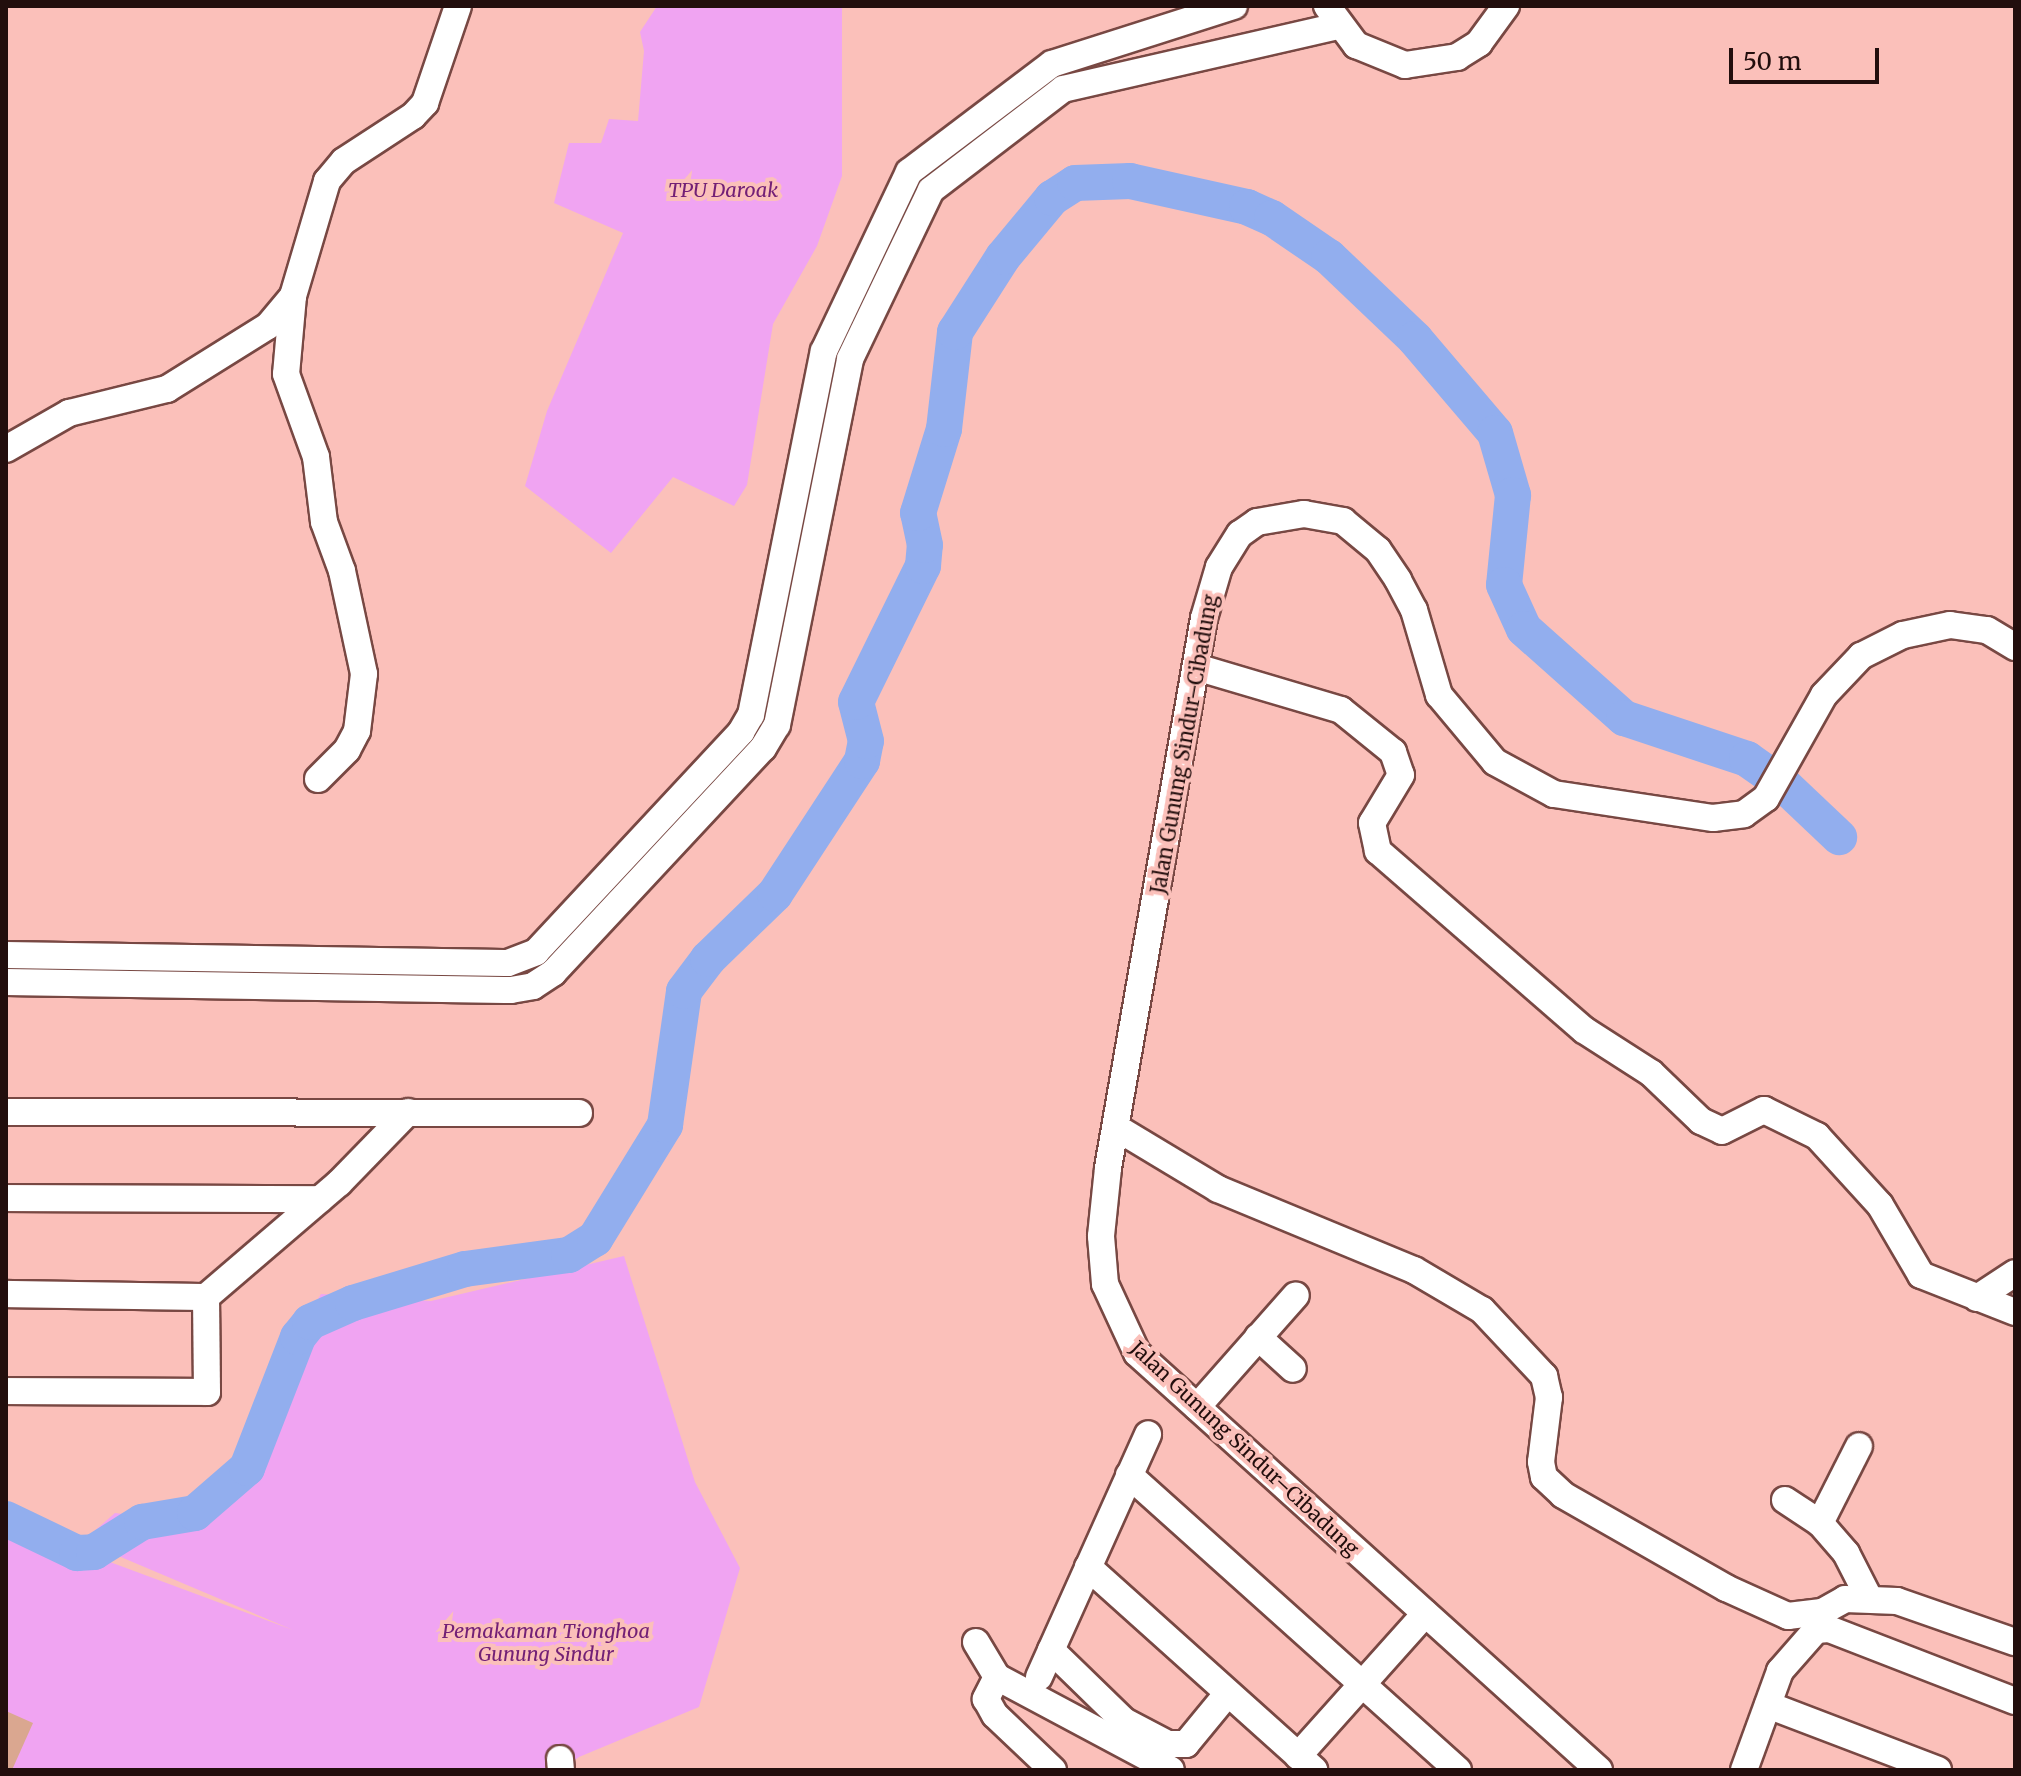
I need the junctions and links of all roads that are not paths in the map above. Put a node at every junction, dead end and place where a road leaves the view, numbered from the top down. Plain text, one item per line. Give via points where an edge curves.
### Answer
1 (458, 6) edge
2 (1234, 6) edge
3 (1506, 6) edge
4 (1332, 16) edge
5 (293, 296) junction
6 (6, 449) edge
7 (2015, 647) edge
8 (1196, 667) junction
9 (318, 779) dead end
10 (6, 955) edge
11 (6, 982) edge
12 (6, 1112) edge
13 (408, 1112) junction
14 (579, 1113) dead end
15 (1117, 1128) junction
16 (6, 1198) edge
17 (320, 1199) junction
18 (2015, 1273) edge
19 (6, 1294) edge
20 (1296, 1295) dead end
21 (206, 1297) junction
22 (1977, 1298) junction
23 (2015, 1312) edge
24 (1258, 1337) junction
25 (1293, 1369) dead end
26 (6, 1391) edge
27 (1197, 1407) junction
28 (1148, 1434) dead end
29 (1859, 1446) dead end
30 (1129, 1475) junction
31 (1785, 1500) dead end
32 (1820, 1523) junction
33 (1088, 1567) junction
34 (1868, 1596) junction
35 (1425, 1614) junction
36 (976, 1642) dead end
37 (2015, 1642) edge
38 (1051, 1650) junction
39 (997, 1677) junction
40 (1039, 1677) dead end
41 (1362, 1684) junction
42 (1228, 1693) junction
43 (2015, 1701) edge
44 (1768, 1705) junction
45 (1306, 1763) edge
46 (1053, 1770) edge
47 (1171, 1770) edge
48 (1458, 1770) edge
49 (1599, 1770) edge
50 (1744, 1770) edge
51 (1938, 1770) edge

1 - 5 street via 425,103 344,161 327,181
2 - 10 street via 1052,64 909,172 824,351 751,715 741,732 536,952 508,963
3 - 4 street via 1479,43 1431,64 1379,58
4 - 11 street via 1063,89 931,190 850,359 777,725 763,748 553,973 533,986 511,990
5 - 6 street via 268,326 167,389 69,413
5 - 9 street via 286,374 316,457 324,522 342,571 364,674 357,731 347,750
7 - 8 street, Jalan Gunung Sindur–Cibadung via 1987,630 1950,625 1884,643 1861,656 1824,695 1766,798 1744,814 1713,818 1581,799 1522,780 1495,762 1454,720 1439,695 1414,610 1378,550 1359,531 1325,517 1281,515 1240,534 1219,567
8 - 15 street, Jalan Gunung Sindur–Cibadung
8 - 22 street via 1341,710 1393,752 1401,775 1372,823 1378,851 1584,1030 1651,1073 1701,1121 1722,1131 1764,1110 1817,1136 1880,1205 1921,1275
12 - 13 street
13 - 14 street
13 - 17 street
15 - 27 street, Jalan Gunung Sindur–Cibadung via 1103,1207 1105,1284 1137,1353
15 - 34 street via 1218,1189 1414,1270 1482,1310 1544,1376 1549,1397 1541,1462 1544,1477 1563,1495 1726,1588 1788,1616
16 - 17 street
17 - 21 street
18 - 22 street
19 - 21 street
20 - 24 street
21 - 26 street via 207,1392
22 - 23 street
24 - 25 street
24 - 27 street
27 - 35 street, Jalan Gunung Sindur–Cibadung
28 - 30 street
29 - 32 street
30 - 33 street
30 - 41 street
31 - 32 street
32 - 34 street via 1846,1553
33 - 38 street
33 - 42 street
34 - 37 street
35 - 41 street
35 - 49 street, Jalan Gunung Sindur–Cibadung
36 - 39 street
38 - 40 street
38 - 42 street via 1124,1721 1168,1744 1186,1744
39 - 46 street via 986,1699 995,1715
39 - 47 street
41 - 45 street
41 - 48 street
42 - 45 street
43 - 44 street via 1829,1629 1816,1630 1780,1671
44 - 50 street
44 - 51 street

